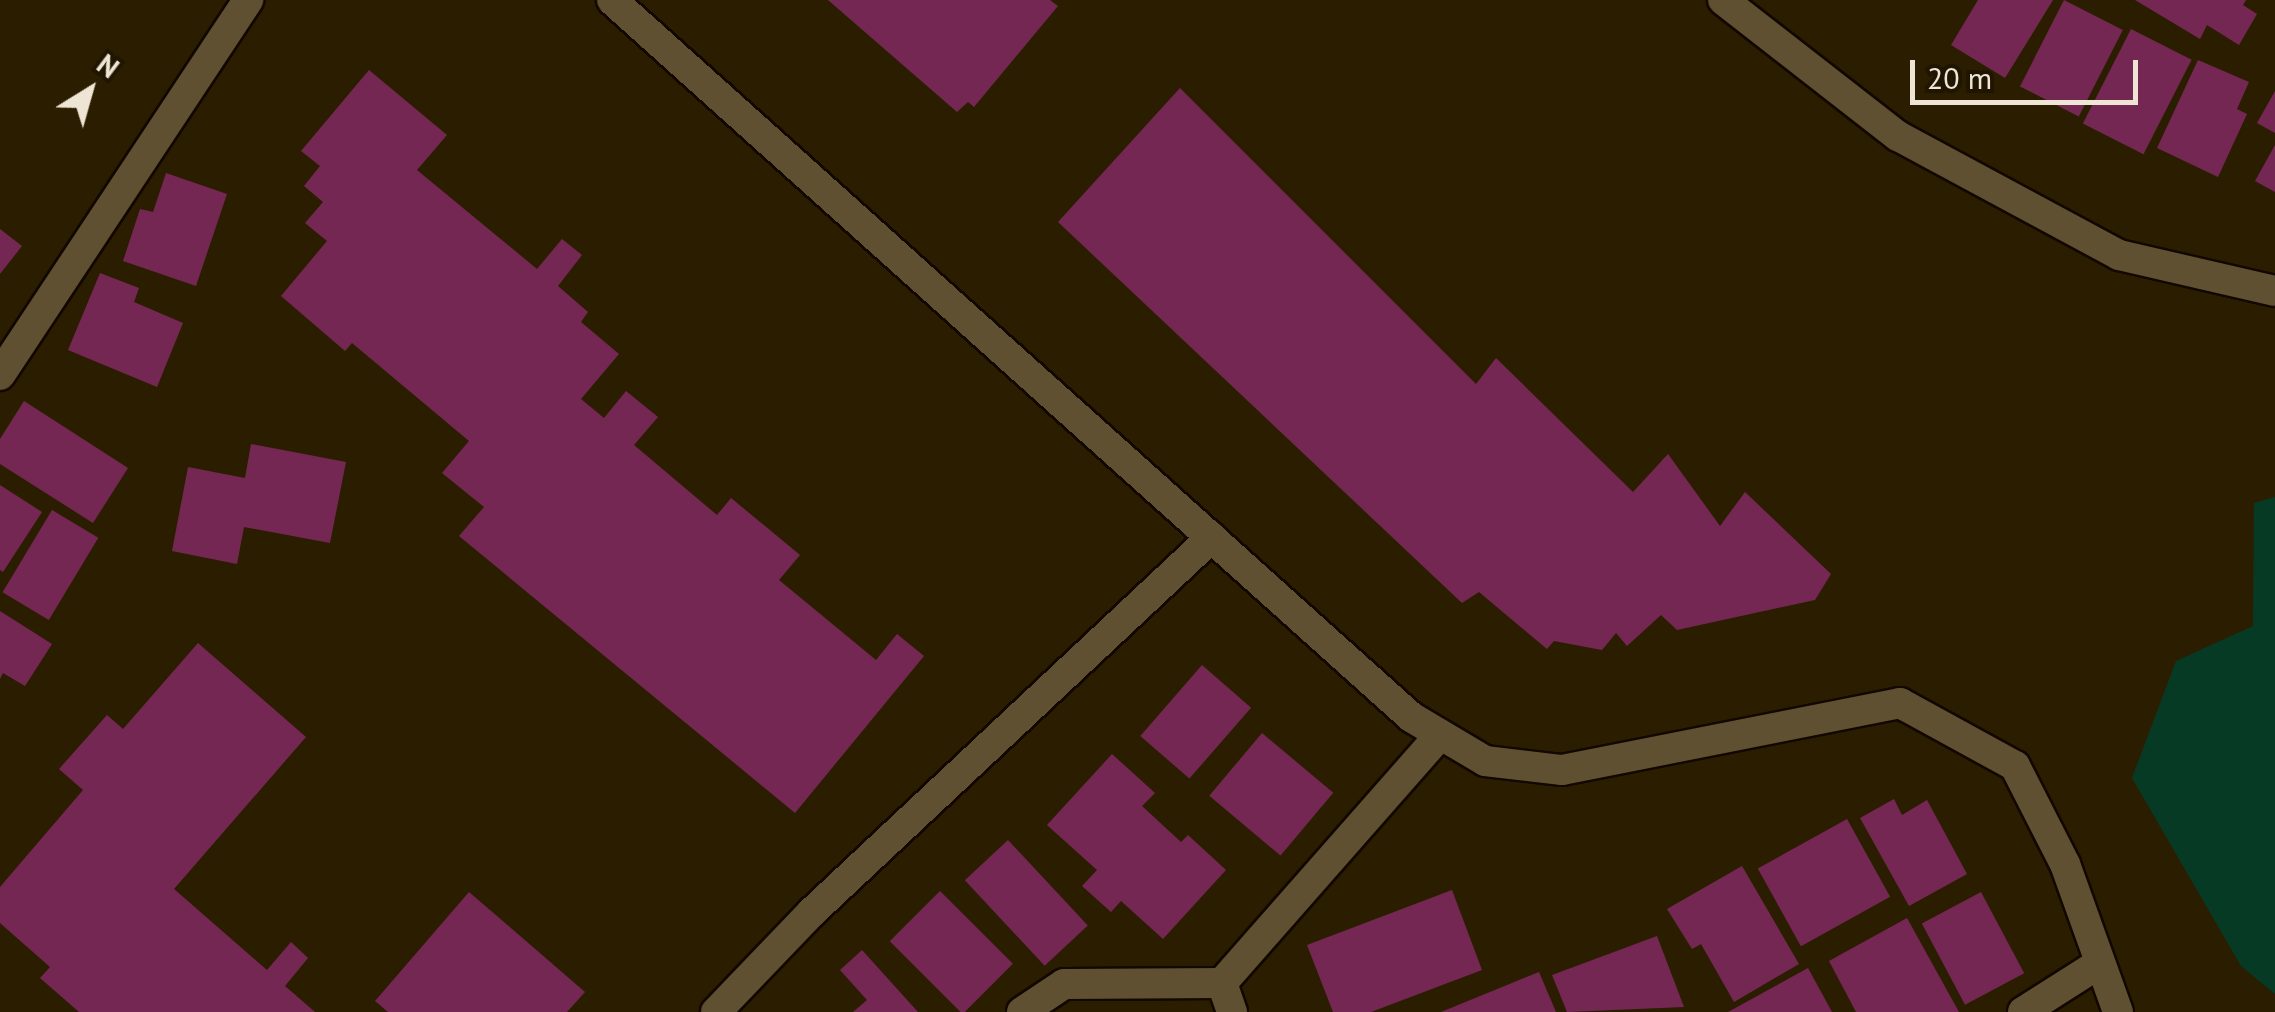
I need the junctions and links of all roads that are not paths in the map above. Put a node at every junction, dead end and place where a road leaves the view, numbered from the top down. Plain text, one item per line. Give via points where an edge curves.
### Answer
1 (248, 0) edge
2 (612, 0) edge
3 (1723, 0) edge
4 (2275, 291) edge
5 (0, 375) edge
6 (1212, 538) junction
7 (1440, 735) junction
8 (2100, 963) junction
9 (1227, 998) edge
10 (716, 1012) edge
11 (1022, 1012) edge
12 (2024, 1012) edge
13 (2118, 1012) edge

1 - 5 street
2 - 6 street
3 - 4 street via 1898,136 2119,255
6 - 7 street via 1410,717
6 - 10 street via 812,912
7 - 8 street via 1485,761 1562,770 1900,704 2014,766 2065,864
7 - 9 street
8 - 12 street
8 - 13 street
9 - 11 street via 1064,984

